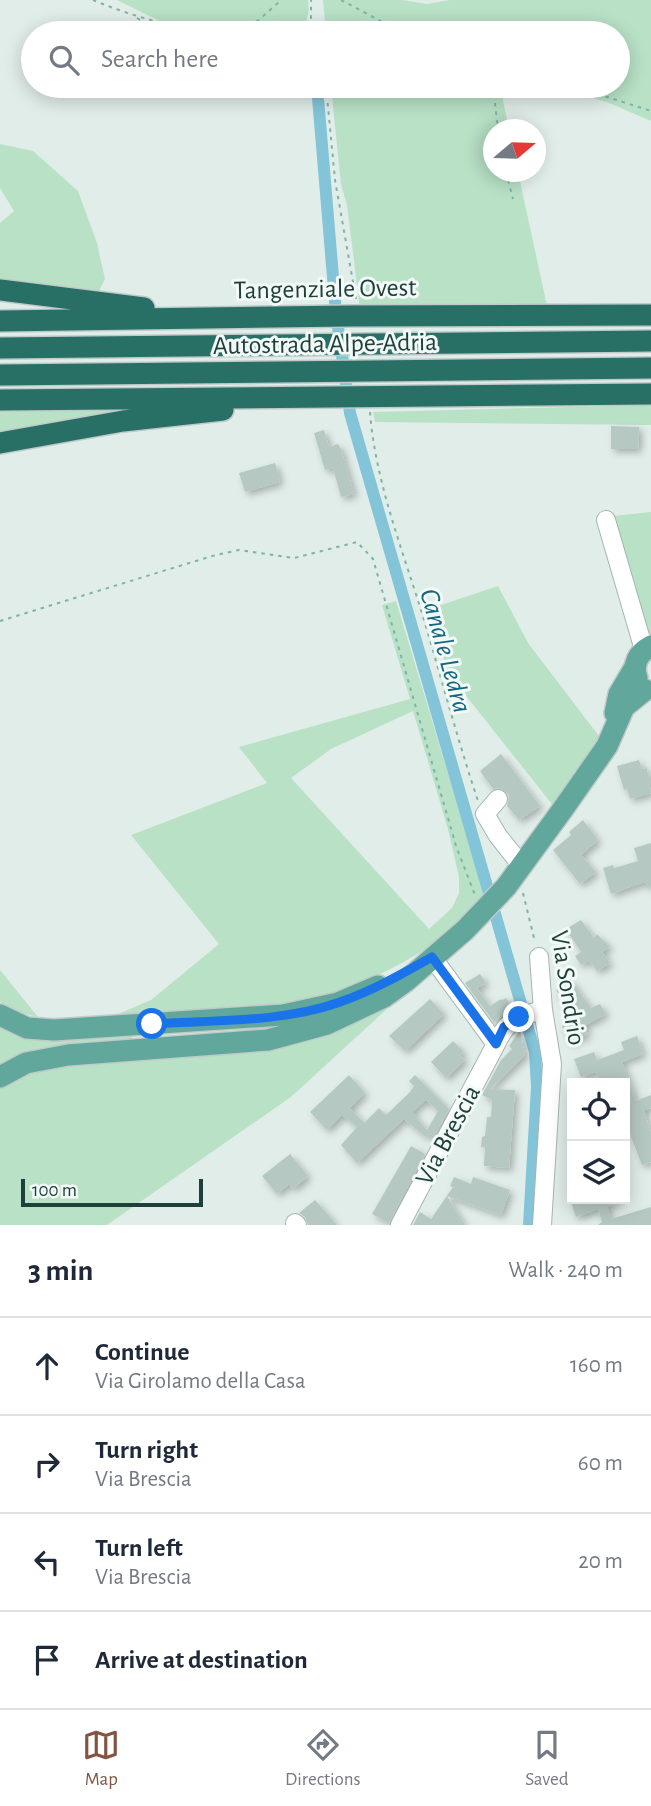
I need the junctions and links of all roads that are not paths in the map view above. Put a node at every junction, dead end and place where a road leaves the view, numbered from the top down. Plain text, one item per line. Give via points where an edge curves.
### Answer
1 (0, 290) edge
2 (651, 315) edge
3 (222, 318) junction
4 (0, 321) edge
5 (651, 341) edge
6 (0, 348) edge
7 (651, 368) edge
8 (0, 375) edge
9 (651, 394) edge
10 (0, 400) edge
11 (349, 401) junction
12 (0, 443) edge
13 (606, 520) dead end
14 (643, 654) edge
15 (648, 692) edge
16 (613, 730) junction
17 (498, 799) dead end
18 (515, 875) junction
19 (432, 957) junction
20 (539, 957) road end
21 (540, 1011) junction
22 (0, 1015) edge
23 (145, 1024) junction
24 (496, 1044) junction
25 (146, 1049) junction
26 (0, 1077) edge
27 (400, 1225) edge
28 (542, 1225) edge

1 - 3 highway
2 - 3 highway, Tangenziale Ovest via 352,308 327,316
3 - 4 highway, Tangenziale Ovest
5 - 6 highway, Autostrada Alpe-Adria
7 - 8 highway, Autostrada Alpe-Adria
9 - 11 highway
10 - 11 highway
11 - 12 highway via 136,420
13 - 14 street
14 - 15 main road via 638,681
14 - 16 main road via 619,694
15 - 16 main road via 628,701
16 - 18 main road via 602,754
17 - 18 street via 485,814
18 - 19 main road via 482,914
19 - 23 main road via 364,993 307,1011
19 - 24 street
19 - 25 main road via 384,997 327,1024 268,1040
20 - 21 street, Via Sondrio
21 - 24 street, Via Brescia via 504,1027
21 - 28 street, Via Sondrio via 551,1064
22 - 23 main road via 27,1028 54,1030
23 - 25 main road
24 - 27 street, Via Brescia
25 - 26 main road via 44,1059

